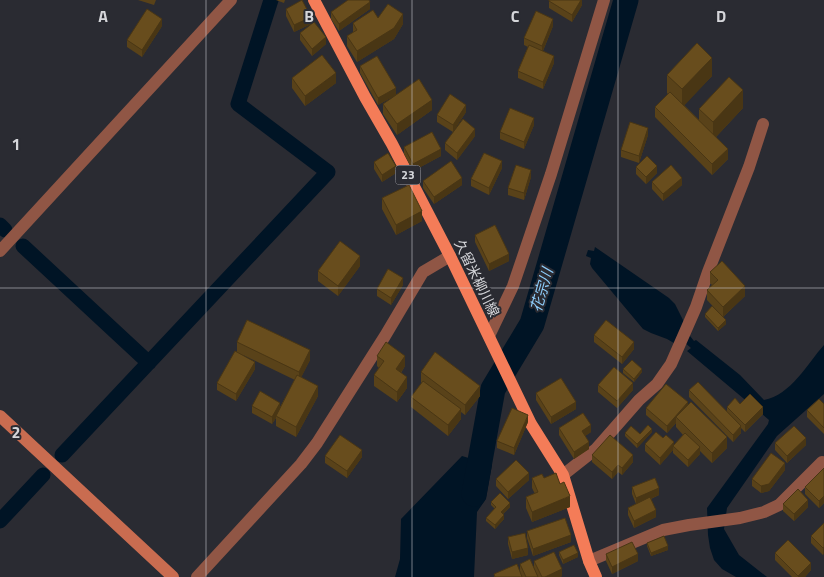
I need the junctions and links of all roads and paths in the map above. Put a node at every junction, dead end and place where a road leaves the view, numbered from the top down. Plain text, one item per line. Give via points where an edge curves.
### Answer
1 (231, 0) edge
2 (314, 0) edge
3 (604, 0) edge
4 (763, 124) dead end
5 (0, 251) edge
6 (450, 256) junction
7 (489, 336) junction
8 (0, 416) edge
9 (824, 464) edge
10 (563, 476) junction
11 (590, 561) junction
12 (173, 577) edge
13 (198, 577) edge
14 (596, 577) edge

1 - 5 street
2 - 6 main road, 久留米柳川線 / 23
3 - 7 street via 542,202 513,286
4 - 10 street via 696,307 671,364 658,384 639,400 596,449
6 - 7 main road, 久留米柳川線 / 23
6 - 13 street via 423,272 317,443
7 - 10 main road, 久留米柳川線 / 23 via 531,424
8 - 12 street
9 - 11 street via 822,462 779,506 740,518 663,530
10 - 11 main road, 久留米柳川線 / 23
11 - 14 main road, 久留米柳川線 / 23

